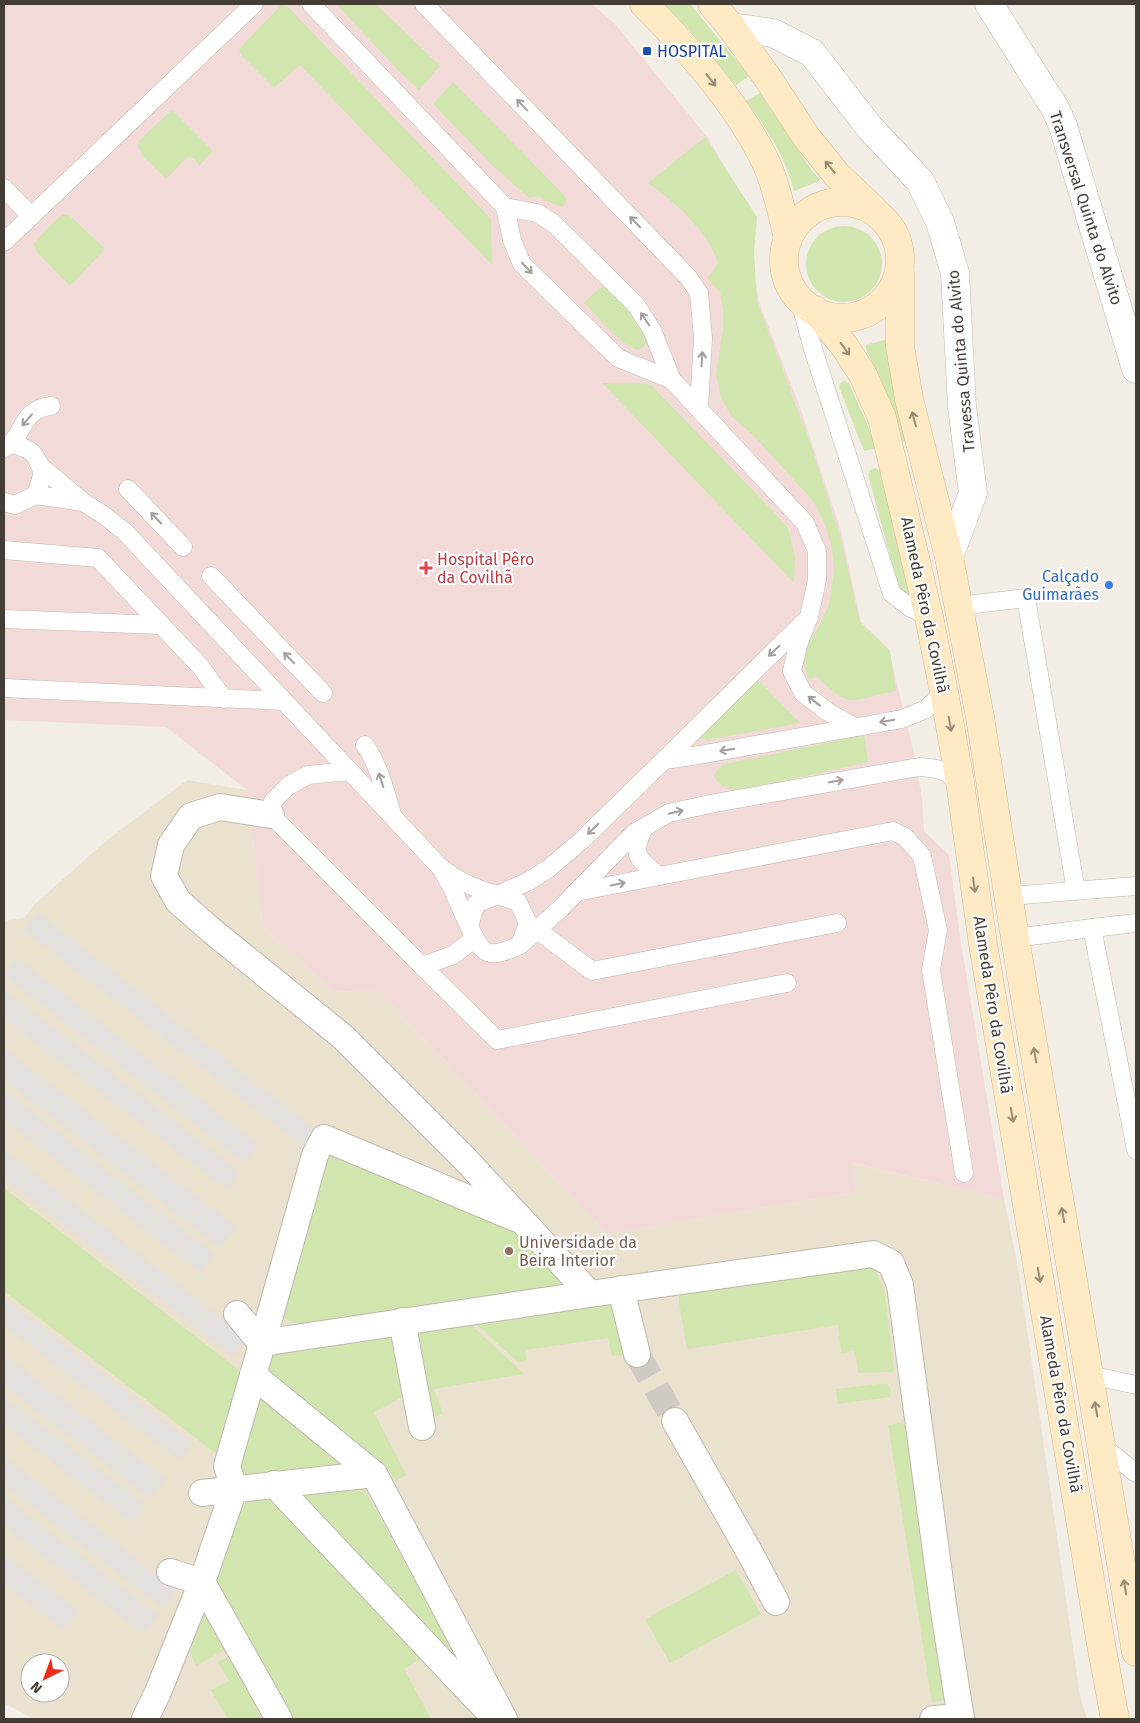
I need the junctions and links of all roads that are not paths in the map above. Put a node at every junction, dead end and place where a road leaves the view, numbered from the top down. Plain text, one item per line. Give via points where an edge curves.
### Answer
1 (254, 4) edge
2 (311, 4) edge
3 (424, 4) edge
4 (644, 4) edge
5 (712, 4) edge
6 (989, 4) edge
7 (731, 27) junction
8 (4, 188) edge
9 (505, 207) junction
10 (535, 213) junction
11 (877, 213) junction
12 (31, 216) junction
13 (788, 239) junction
14 (512, 240) junction
15 (4, 242) edge
16 (900, 273) junction
17 (808, 305) junction
18 (658, 343) junction
19 (630, 363) junction
20 (1136, 368) edge
21 (672, 380) junction
22 (51, 406) dead end
23 (699, 408) junction
24 (8, 446) edge
25 (40, 466) junction
26 (128, 489) dead end
27 (36, 495) junction
28 (4, 502) edge
29 (83, 502) junction
30 (183, 547) dead end
31 (4, 550) edge
32 (949, 557) junction
33 (211, 576) dead end
34 (958, 606) junction
35 (808, 617) junction
36 (929, 617) junction
37 (4, 619) edge
38 (161, 625) junction
39 (4, 688) edge
40 (944, 692) junction
41 (323, 693) dead end
42 (224, 699) junction
43 (284, 701) junction
44 (855, 727) junction
45 (365, 745) dead end
46 (664, 760) junction
47 (350, 771) junction
48 (960, 782) junction
49 (271, 815) junction
50 (393, 816) junction
51 (644, 827) junction
52 (439, 866) junction
53 (659, 876) junction
54 (1136, 886) edge
55 (1076, 891) junction
56 (576, 892) junction
57 (497, 895) junction
58 (1009, 896) junction
59 (837, 923) dead end
60 (1136, 923) edge
61 (533, 926) junction
62 (1092, 928) junction
63 (471, 932) junction
64 (1016, 938) junction
65 (422, 966) junction
66 (786, 983) dead end
67 (1136, 1150) edge
68 (964, 1173) dead end
69 (522, 1221) junction
70 (622, 1289) junction
71 (590, 1294) junction
72 (237, 1314) dead end
73 (402, 1322) junction
74 (262, 1344) junction
75 (637, 1354) tunnel mouth
76 (1090, 1375) junction
77 (253, 1376) junction
78 (1136, 1385) edge
79 (675, 1421) tunnel mouth
80 (422, 1427) dead end
81 (1102, 1446) junction
82 (1136, 1472) edge
83 (374, 1474) junction
84 (274, 1484) junction
85 (234, 1489) junction
86 (202, 1493) dead end
87 (170, 1572) dead end
88 (202, 1582) junction
89 (776, 1602) dead end
90 (1134, 1622) edge
91 (1136, 1652) edge
92 (961, 1718) edge
93 (145, 1719) edge
94 (279, 1719) edge
95 (496, 1719) edge
96 (504, 1719) edge
97 (933, 1719) edge
98 (1115, 1719) edge

1 - 12 lane
2 - 9 lane
23 -> 3 lane via 703,338 699,293 681,270
4 -> 13 main road, Alameda Pêro da Covilhã via 680,40 751,136 769,172
5 - 7 main road, Alameda Pêro da Covilhã
6 - 20 street, Transversal Quinta do Alvito via 1063,126
11 -> 7 main road, Alameda Pêro da Covilhã via 837,175
7 - 32 street, Travessa Quinta do Alvito via 773,33 812,53 870,128 920,181 940,222 955,273 962,407 973,493
8 - 12 lane
9 - 10 lane
9 - 14 lane
10 - 14 lane via 520,219
18 -> 10 lane via 636,305 553,223
11 - 13 main road, Alameda Pêro da Covilhã via 853,203 833,203 809,212
11 - 16 main road, Alameda Pêro da Covilhã via 891,228 901,253
12 - 15 lane
13 - 17 main road, Alameda Pêro da Covilhã via 784,259 789,284
14 -> 19 lane via 522,264 618,358
16 - 17 main road, Alameda Pêro da Covilhã via 886,300 858,317 823,316
32 -> 16 main road, Alameda Pêro da Covilhã via 909,398 900,346
17 -> 36 main road, Alameda Pêro da Covilhã via 863,375 882,418
17 - 36 lane via 813,349 892,594
18 - 19 lane via 649,359
18 - 21 lane
19 - 21 lane
21 - 23 lane
22 -> 24 lane via 41,407 25,419
23 - 35 lane via 805,522 817,551 816,580
24 - 25 lane via 26,447 33,452
25 - 27 lane via 43,473
25 - 29 lane
30 -> 26 lane
27 - 28 lane via 15,505
27 - 29 lane
29 - 43 lane via 124,532
31 - 38 lane via 98,558
32 - 34 main road, Alameda Pêro da Covilhã
41 -> 33 lane
34 - 55 lane via 1026,598
34 - 58 main road, Alameda Pêro da Covilhã
44 -> 35 lane via 803,693 792,671
35 -> 46 lane
36 - 40 main road, Alameda Pêro da Covilhã
37 - 38 lane
38 - 42 lane via 200,666
39 - 42 lane
40 -> 44 lane via 926,708 902,719
40 -> 48 main road, Alameda Pêro da Covilhã
42 - 43 lane
43 - 47 lane
44 -> 46 lane
50 -> 45 lane via 380,774
46 -> 57 lane via 548,869
47 - 49 lane via 308,775 288,786 273,801
47 - 50 lane
51 -> 48 lane via 669,813 715,802 919,767 946,771
48 -> 98 main road, Alameda Pêro da Covilhã via 982,944
49 - 65 lane
49 - 69 street via 220,807 191,816 171,845 164,876 178,901 343,1037
50 - 52 lane
51 - 53 lane via 636,842 636,853
51 - 56 lane via 634,833
52 - 57 lane via 474,888
52 - 63 lane via 452,886
56 -> 53 lane
53 - 68 lane via 893,831 906,837 922,856 938,930 931,970
54 - 55 lane
55 - 58 lane
56 - 61 lane
57 - 61 lane via 518,902
57 - 63 lane via 476,904
58 - 64 main road, Alameda Pêro da Covilhã
59 - 61 lane via 592,971
60 - 62 lane
61 - 63 lane via 520,944 500,954 478,947
62 - 64 lane
62 - 67 lane
63 - 65 lane via 453,955
76 -> 64 main road, Alameda Pêro da Covilhã
65 - 66 lane via 497,1040
69 - 71 street
69 - 74 street via 324,1138 315,1155
70 - 71 street
70 - 75 street
70 - 92 street via 873,1254 891,1263 900,1285
71 - 73 street
72 - 74 street
73 - 74 street
73 - 80 street
74 - 77 street
76 - 78 lane
81 -> 76 main road, Alameda Pêro da Covilhã
77 - 83 street
77 - 85 street via 227,1466
79 - 89 street
81 - 82 lane
90 -> 81 main road, Alameda Pêro da Covilhã
83 - 84 street
83 - 96 street
84 - 85 street
84 - 95 street
85 - 86 street
85 - 88 street
87 - 88 street
88 - 93 street
88 - 94 street
90 - 91 main road, Alameda Pêro da Covilhã
92 - 97 street

